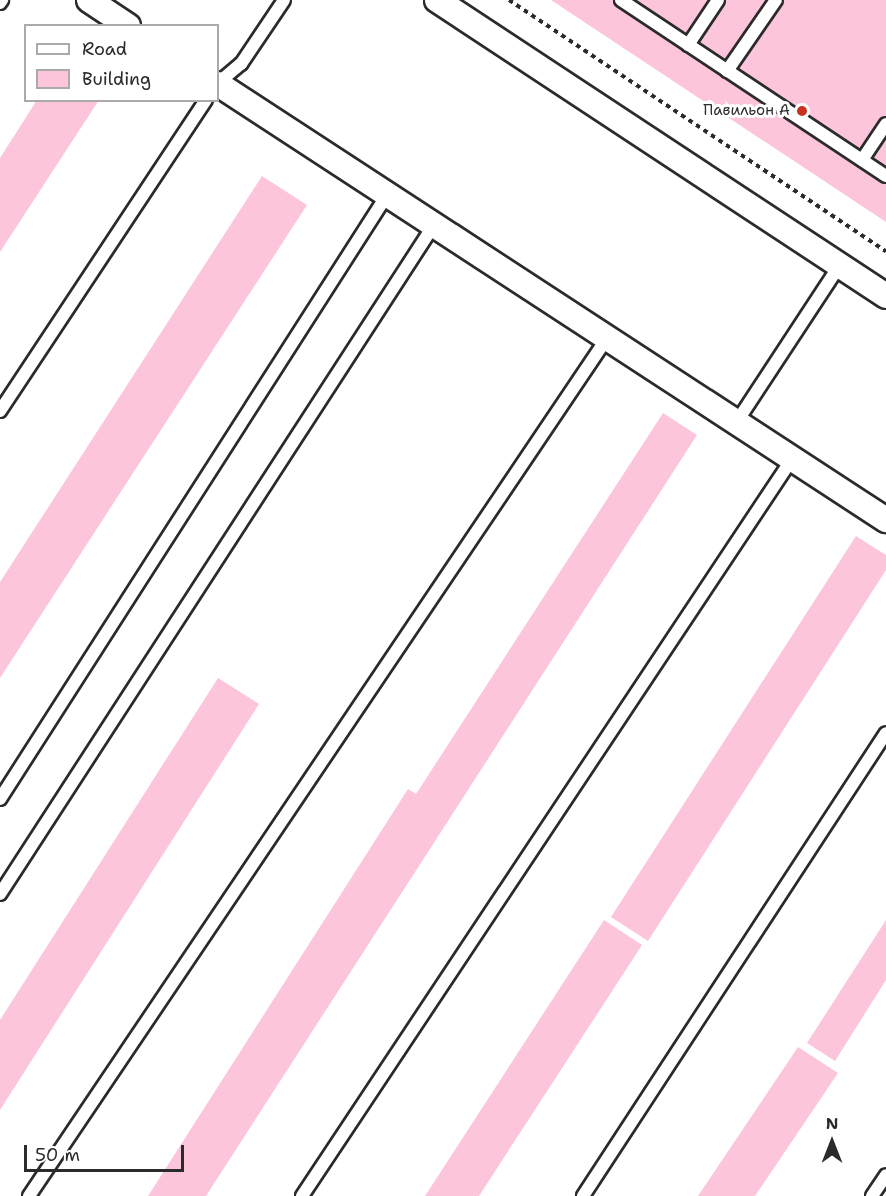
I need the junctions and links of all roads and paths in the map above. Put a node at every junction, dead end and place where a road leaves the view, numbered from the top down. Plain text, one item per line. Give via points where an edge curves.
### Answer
1 (89, 0) edge
2 (284, 0) edge
3 (437, 0) edge
4 (509, 0) edge
5 (718, 0) edge
6 (776, 0) edge
7 (628, 2) edge
8 (125, 24) edge
9 (688, 45) junction
10 (727, 71) junction
11 (219, 82) edge
12 (219, 84) edge
13 (205, 102) edge
14 (886, 124) edge
15 (862, 160) junction
16 (886, 176) edge
17 (387, 195) junction
18 (434, 225) junction
19 (886, 251) edge
20 (840, 266) junction
21 (886, 296) edge
22 (607, 338) junction
23 (0, 411) edge
24 (736, 423) junction
25 (792, 459) junction
26 (886, 520) edge
27 (886, 733) edge
28 (0, 799) edge
29 (0, 894) edge
30 (886, 1175) edge
31 (29, 1196) edge
32 (302, 1196) edge
33 (583, 1196) edge
34 (873, 1196) edge

1 - 8 street
2 - 11 lane via 241,64
3 - 20 street
4 - 19 path
5 - 9 lane
6 - 10 lane
7 - 9 lane
9 - 10 lane
10 - 15 lane
12 - 17 street
13 - 23 lane
14 - 15 lane
15 - 16 lane
17 - 18 street
17 - 28 lane
18 - 22 street
18 - 29 lane
20 - 21 street
20 - 24 lane
22 - 24 street
22 - 31 lane
24 - 25 street
25 - 26 street
25 - 32 lane
27 - 33 lane
30 - 34 lane

